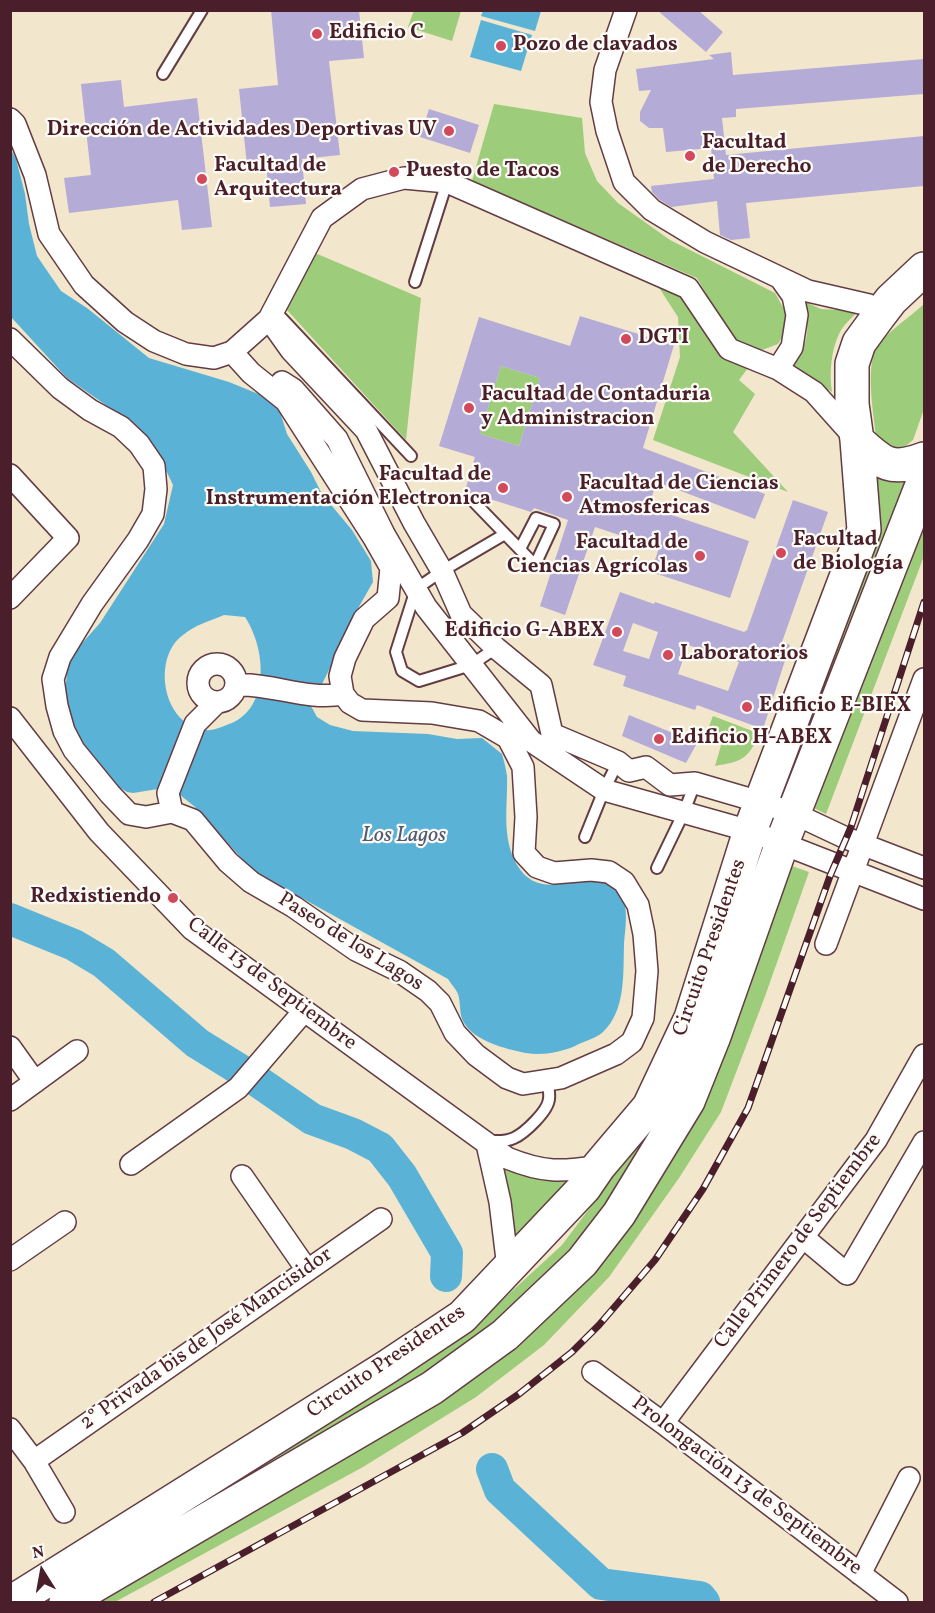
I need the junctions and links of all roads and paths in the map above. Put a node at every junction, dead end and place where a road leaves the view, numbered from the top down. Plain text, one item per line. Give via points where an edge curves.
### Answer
1 (202, 10) edge
2 (626, 10) edge
3 (163, 74) dead end
4 (10, 118) edge
5 (447, 182) junction
6 (924, 269) edge
7 (780, 278) junction
8 (415, 282) dead end
9 (924, 289) edge
10 (884, 308) junction
11 (272, 315) junction
12 (10, 339) edge
13 (232, 352) junction
14 (778, 369) junction
15 (857, 440) junction
16 (411, 456) dead end
17 (924, 459) edge
18 (10, 475) edge
19 (924, 480) edge
20 (475, 503) dead end
21 (505, 534) junction
22 (520, 549) dead end
23 (442, 570) junction
24 (416, 589) junction
25 (10, 598) edge
26 (496, 648) junction
27 (471, 665) junction
28 (924, 680) edge
29 (247, 685) junction
30 (334, 695) junction
31 (218, 702) junction
32 (10, 718) edge
33 (618, 762) junction
34 (694, 783) junction
35 (604, 790) junction
36 (170, 803) junction
37 (684, 812) junction
38 (795, 814) junction
39 (755, 816) junction
40 (585, 837) dead end
41 (782, 843) junction
42 (863, 845) junction
43 (657, 868) dead end
44 (924, 868) edge
45 (853, 871) junction
46 (924, 899) edge
47 (826, 944) dead end
48 (304, 1011) junction
49 (10, 1047) edge
50 (77, 1051) dead end
51 (924, 1055) edge
52 (547, 1080) junction
53 (35, 1082) junction
54 (10, 1100) edge
55 (484, 1142) junction
56 (924, 1142) edge
57 (131, 1164) dead end
58 (599, 1166) junction
59 (242, 1176) dead end
60 (381, 1219) dead end
61 (65, 1222) dead end
62 (804, 1238) junction
63 (10, 1260) edge
64 (508, 1268) junction
65 (307, 1270) junction
66 (593, 1372) dead end
67 (663, 1423) junction
68 (10, 1428) edge
69 (34, 1461) junction
70 (909, 1478) dead end
71 (64, 1512) dead end
72 (860, 1574) junction
73 (12, 1602) edge
74 (66, 1602) edge
75 (897, 1602) edge

1 - 3 lane
2 - 7 street via 605,70 601,102 624,182 652,210 705,242
4 - 13 street via 35,175 49,234 84,285 125,322 154,341 186,354 214,358
5 - 8 lane
5 - 11 street via 404,178 362,189 322,218
5 - 14 street via 688,288 729,350
6 - 10 main road, Circuito Presidentes
7 - 10 street via 808,291
7 - 14 street via 793,296 797,315 792,347
9 - 10 main road
10 - 15 main road, Circuito Presidentes via 859,344 852,364
11 - 13 street
11 - 16 lane
11 - 23 street via 291,350 366,430
12 - 36 street via 60,388 121,427 154,466 153,514 92,604 60,657 53,679 64,731 74,750 110,794 129,814 146,817
13 - 24 street via 293,389 337,440
13 - 30 street via 286,401 391,568 388,597 364,619 345,658
14 - 15 street via 814,392
15 - 17 main road via 878,460 899,466
15 - 39 main road, Circuito Presidentes via 864,531
18 - 25 street via 68,538
19 - 38 main road, Circuito Presidentes
20 - 21 lane
21 - 22 lane
21 - 23 lane
23 - 24 lane
23 - 26 street via 461,614
24 - 27 street via 426,608
24 - 27 lane via 396,652 402,671 419,681
26 - 27 lane
26 - 33 street via 541,685 552,734
27 - 35 street via 531,741
28 - 42 street
29 - 30 street
29 - 31 street
29 - 31 street via 223,664 209,665 198,680 198,687 205,698
30 - 52 street, Paseo de los Lagos via 362,710 432,713 479,721 508,738 523,767 524,854 537,867 554,873 609,872 624,882 638,904 647,971 643,1018 632,1042 587,1068
31 - 36 street via 195,724
32 - 48 street, Calle 13 de Septiembre via 99,832 192,929
33 - 34 street via 629,771 646,767 670,785
33 - 35 lane
34 - 37 lane
34 - 39 street
35 - 37 street
35 - 40 lane
36 - 52 street, Paseo de los Lagos via 193,820 228,862 251,882 428,992 440,1004 455,1033 507,1078 523,1084
37 - 39 street
37 - 43 lane
38 - 39 street
38 - 41 main road, Circuito Presidentes
38 - 42 street
39 - 41 street
39 - 58 main road, Circuito Presidentes via 691,1018 649,1107
41 - 45 street
41 - 74 main road, Circuito Presidentes via 688,1101 619,1214 582,1262 505,1335 432,1388
42 - 44 street
42 - 45 street
45 - 46 street
45 - 47 street
48 - 55 street, Calle 13 de Septiembre
48 - 57 street via 238,1088
49 - 53 street
50 - 53 street
51 - 62 street, Calle Primero de Septiembre via 876,1140
52 - 55 lane via 550,1098 536,1120 514,1138
53 - 54 street
55 - 58 street, Calle 13 de Septiembre via 507,1158 533,1168 562,1171
55 - 64 street via 500,1202
56 - 62 street via 847,1274
58 - 64 main road, Circuito Presidentes via 584,1188
59 - 65 street
60 - 65 street, 2° Privada bis de José Mancisidor
61 - 63 street
62 - 67 street, Calle Primero de Septiembre
64 - 73 main road, Circuito Presidentes via 462,1317
65 - 69 street, 2° Privada bis de José Mancisidor
66 - 67 street, Prolongación 13 de Septiembre
67 - 72 street, Prolongación 13 de Septiembre
68 - 69 street
69 - 71 street
70 - 72 street
72 - 75 street, Prolongación 13 de Septiembre

